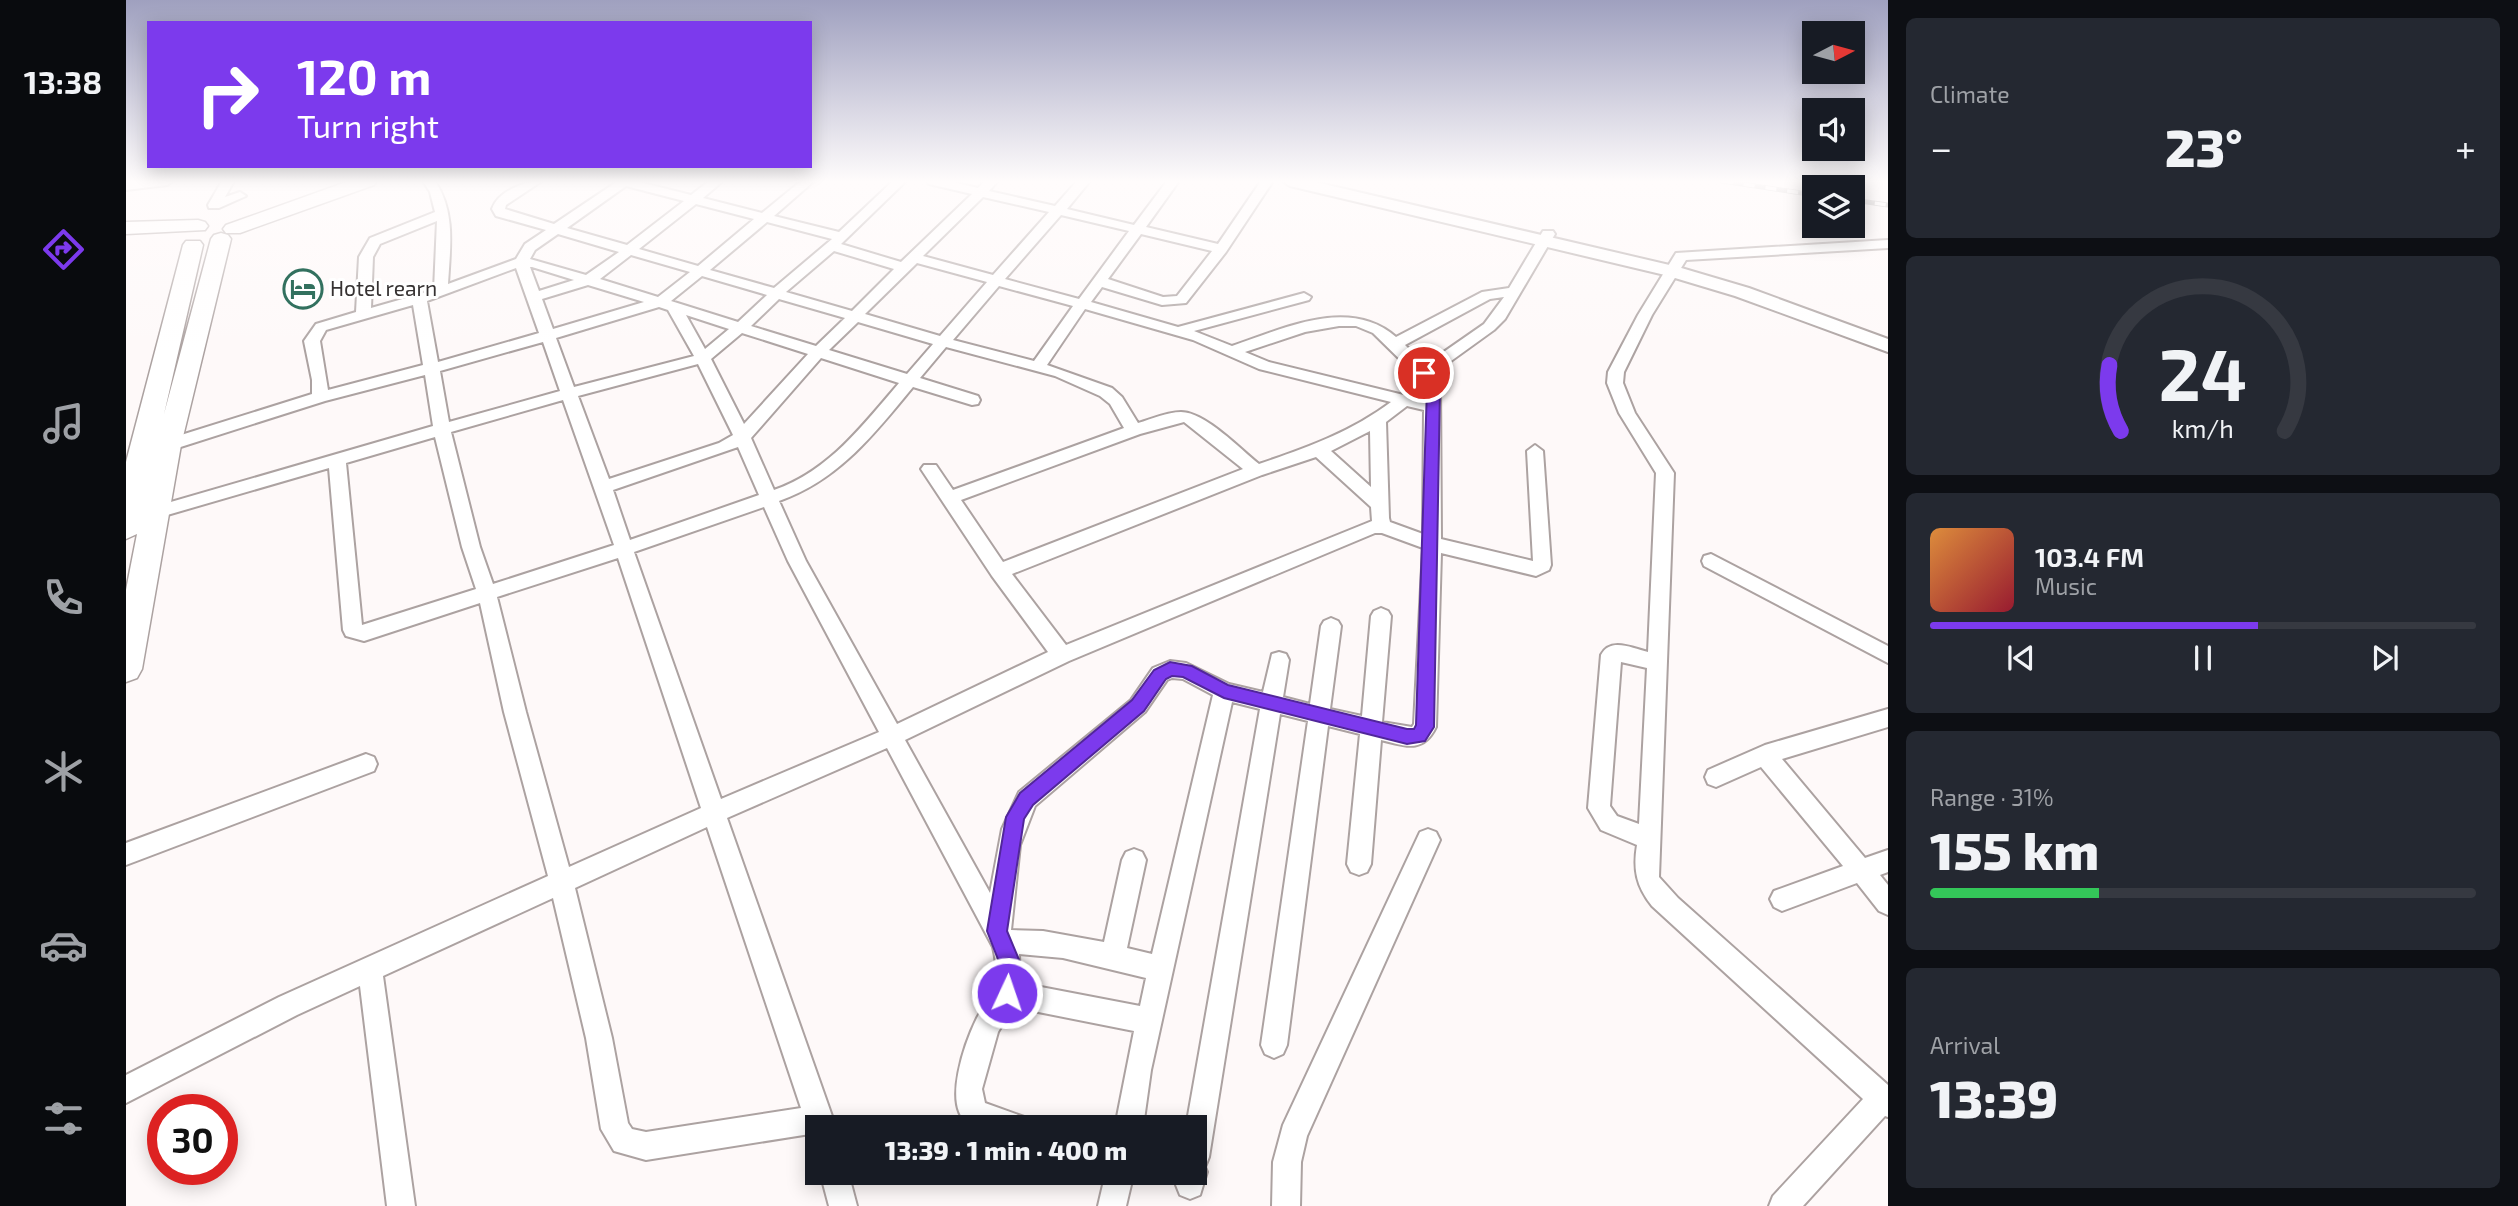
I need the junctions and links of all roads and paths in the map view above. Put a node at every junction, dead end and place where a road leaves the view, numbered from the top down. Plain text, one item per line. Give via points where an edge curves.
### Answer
1 (191, 237) edge
2 (225, 237) edge
3 (384, 237) edge
4 (439, 237) edge
5 (545, 237) edge
6 (586, 237) edge
7 (646, 237) edge
8 (742, 237) edge
9 (821, 237) edge
10 (841, 237) edge
11 (936, 237) edge
12 (1034, 237) edge
13 (1130, 237) edge
14 (1166, 237) edge
15 (1229, 237) edge
16 (1545, 237) edge
17 (1546, 237) edge
18 (836, 242) junction
19 (1888, 244) edge
20 (630, 250) junction
21 (1221, 250) junction
22 (521, 262) junction
23 (910, 263) junction
24 (1673, 267) junction
25 (699, 272) junction
26 (1099, 281) junction
27 (586, 282) junction
28 (994, 282) junction
29 (1515, 292) junction
30 (775, 294) junction
31 (430, 295) junction
32 (533, 297) junction
33 (1304, 297) dead end
34 (1082, 304) junction
35 (666, 305) junction
36 (363, 314) junction
37 (858, 316) junction
38 (740, 327) junction
39 (1178, 331) junction
40 (546, 336) junction
41 (1888, 336) edge
42 (944, 342) junction
43 (1393, 345) junction
44 (1888, 346) edge
45 (820, 352) junction
46 (1230, 352) junction
47 (703, 358) junction
48 (432, 368) junction
49 (1037, 368) junction
50 (1424, 373) junction
51 (911, 379) junction
52 (570, 393) junction
53 (320, 397) junction
54 (972, 400) dead end
55 (1404, 401) junction
56 (1431, 407) junction
57 (1378, 420) junction
58 (442, 430) junction
59 (1134, 430) junction
60 (742, 436) junction
61 (168, 445) junction
62 (1319, 450) junction
63 (1535, 452) dead end
64 (337, 460) junction
65 (930, 469) dead end
66 (1256, 471) junction
67 (603, 487) junction
68 (768, 497) junction
69 (949, 498) junction
70 (1380, 505) junction
71 (155, 513) junction
72 (127, 523) edge
73 (1382, 526) junction
74 (1432, 544) junction
75 (624, 549) junction
76 (1711, 561) dead end
77 (999, 571) junction
78 (486, 594) junction
79 (1381, 616) dead end
80 (1331, 626) dead end
81 (1062, 655) junction
82 (1888, 655) edge
83 (1279, 660) dead end
84 (1657, 662) junction
85 (126, 669) edge
86 (1224, 691) junction
87 (1273, 703) junction
88 (1321, 715) junction
89 (1888, 718) edge
90 (1373, 728) junction
91 (891, 737) junction
92 (1765, 755) junction
93 (366, 764) dead end
94 (1716, 777) dead end
95 (714, 813) junction
96 (1428, 839) dead end
97 (1650, 839) junction
98 (126, 854) edge
99 (1134, 860) dead end
100 (1888, 861) edge
101 (1359, 864) dead end
102 (1860, 870) junction
103 (561, 883) junction
104 (1782, 899) dead end
105 (1888, 902) edge
106 (1001, 937) junction
107 (1113, 958) junction
108 (370, 969) junction
109 (1161, 969) junction
110 (1007, 993) junction
111 (1149, 1021) junction
112 (1274, 1045) dead end
113 (126, 1088) edge
114 (1885, 1101) edge
115 (817, 1115) edge
116 (981, 1115) edge
117 (1131, 1115) edge
118 (1202, 1115) edge
119 (805, 1125) edge
120 (837, 1185) edge
121 (1117, 1185) edge
122 (401, 1206) edge
123 (843, 1206) edge
124 (1112, 1206) edge
125 (1286, 1206) edge
126 (1783, 1206) edge

1 - 72 main road
2 - 61 main road
3 - 36 street via 368,248
4 - 31 street
5 - 22 street via 530,247
6 - 20 street
7 - 20 street
8 - 25 street
9 - 18 street
10 - 18 street
11 - 23 street
12 - 28 street
13 - 26 street
14 - 21 street
15 - 21 street
16 - 29 street
17 - 24 street
18 - 23 street
18 - 30 street
19 - 24 street via 1717,252 1681,256
20 - 25 street
20 - 27 street
21 - 26 street via 1176,302
22 - 27 street
22 - 31 street
22 - 32 street
23 - 28 street
23 - 37 street
24 - 41 street via 1731,279
24 - 44 street
24 - 84 street via 1616,372 1615,383 1627,413 1665,473
25 - 30 street
25 - 35 street
26 - 34 street
27 - 32 street
27 - 35 street
28 - 34 street
28 - 42 street
29 - 43 street via 1487,295
29 - 50 street via 1489,327
30 - 37 street
30 - 38 street
31 - 36 street
31 - 48 street
32 - 40 street
33 - 39 street
34 - 39 street
34 - 49 street
35 - 38 street
35 - 40 street
35 - 47 street
36 - 53 street via 329,323 316,333 312,341
37 - 42 street
37 - 45 street
38 - 45 street
38 - 47 street
39 - 46 street
40 - 48 street
40 - 52 street
42 - 49 street
42 - 51 street
43 - 46 street via 1370,325 1341,323 1302,328
43 - 50 street
45 - 51 street
45 - 60 street
46 - 55 street via 1264,366
47 - 52 street
47 - 60 street
48 - 53 street
48 - 58 street
49 - 59 street via 1106,392
50 - 56 street via 1434,388
51 - 54 street
51 - 68 street via 836,464 796,489
52 - 58 street
52 - 67 street
53 - 61 street
55 - 56 street
55 - 57 street
56 - 74 street
57 - 62 street
57 - 70 street
58 - 64 street
58 - 78 street
59 - 66 street via 1184,417 1194,420
59 - 69 street
60 - 67 street via 725,447
60 - 68 street
61 - 71 main road
62 - 66 street
62 - 70 street
63 - 74 street via 1542,565 1528,569
64 - 71 street
64 - 78 street via 353,630 364,633
65 - 69 street
66 - 77 street
67 - 75 street
68 - 75 street
68 - 91 street
69 - 77 street
70 - 73 street
71 - 72 street
71 - 85 main road
73 - 74 street
73 - 81 street
74 - 90 street via 1425,727 1419,736 1407,737
75 - 78 street
75 - 95 street
76 - 82 street
77 - 81 street
78 - 103 street
79 - 90 street
80 - 88 street
81 - 91 street
83 - 87 street
84 - 97 street
84 - 97 street via 1611,655 1599,808 1604,820
86 - 87 street
86 - 106 street via 1186,671 1170,669 1160,674 1138,705 1027,799 1015,817 1010,838
86 - 109 street
87 - 88 street
87 - 118 street
88 - 90 street
88 - 112 street
89 - 92 street
90 - 101 street
91 - 95 street
91 - 106 street
92 - 94 street
92 - 102 street
93 - 98 street
95 - 103 street
95 - 115 street
96 - 125 street via 1293,1135
97 - 114 street via 1644,870 1655,893
99 - 107 street
100 - 102 street
102 - 104 street
102 - 105 street
103 - 108 street
103 - 119 street via 615,1129 624,1141 646,1146
106 - 107 street
106 - 110 street via 1009,962
107 - 109 street
108 - 113 street
108 - 122 street
109 - 111 street
110 - 111 street
110 - 116 street via 987,1026 968,1089 969,1103
111 - 117 street
114 - 126 street
120 - 123 street
121 - 124 street

